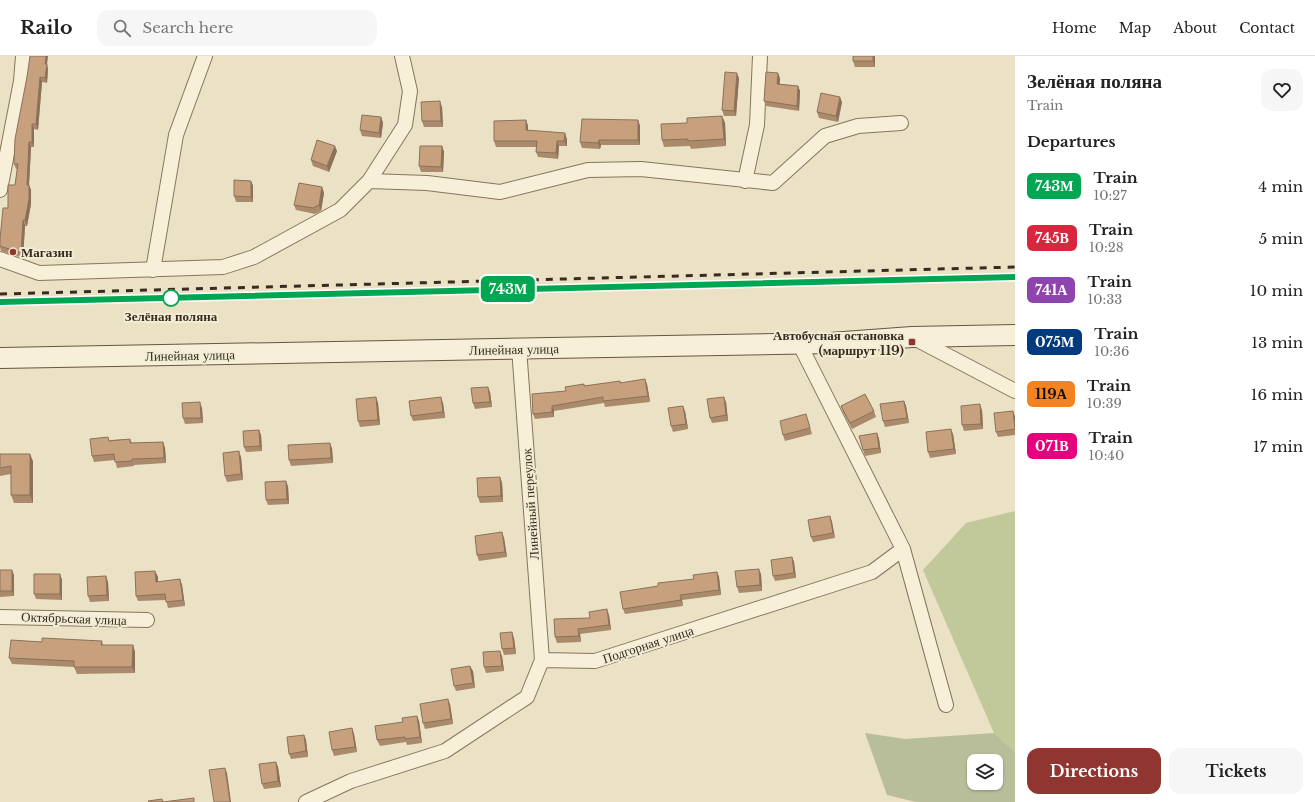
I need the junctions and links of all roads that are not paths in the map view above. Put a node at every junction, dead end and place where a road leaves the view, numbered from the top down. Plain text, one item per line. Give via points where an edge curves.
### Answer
1 (23, 56) edge
2 (205, 56) edge
3 (402, 56) edge
4 (760, 56) edge
5 (901, 123) dead end
6 (369, 181) junction
7 (745, 181) junction
8 (0, 190) edge
9 (0, 259) edge
10 (153, 270) junction
11 (1015, 335) edge
12 (912, 337) junction
13 (799, 343) junction
14 (519, 348) junction
15 (0, 358) edge
16 (1015, 391) edge
17 (903, 549) junction
18 (0, 616) edge
19 (147, 620) dead end
20 (542, 660) junction
21 (946, 705) dead end
22 (306, 802) edge

1 - 8 street via 21,81
2 - 10 street via 176,135
3 - 6 street via 410,91 405,125
4 - 7 street via 757,125
5 - 7 street via 858,126 825,136 773,183
6 - 7 street via 427,183 500,192 588,170 641,169
6 - 10 street via 340,210 254,257 223,267
9 - 10 street via 39,273
11 - 12 street, Линейная улица
12 - 13 street, Линейная улица
12 - 16 street
13 - 14 street, Линейная улица
13 - 17 street
14 - 15 street, Линейная улица
14 - 20 street, Линейный переулок
17 - 20 street, Подгорная улица via 872,572 595,661
17 - 21 street
18 - 19 street, Октябрьская улица
20 - 22 street via 527,697 444,751 351,781

